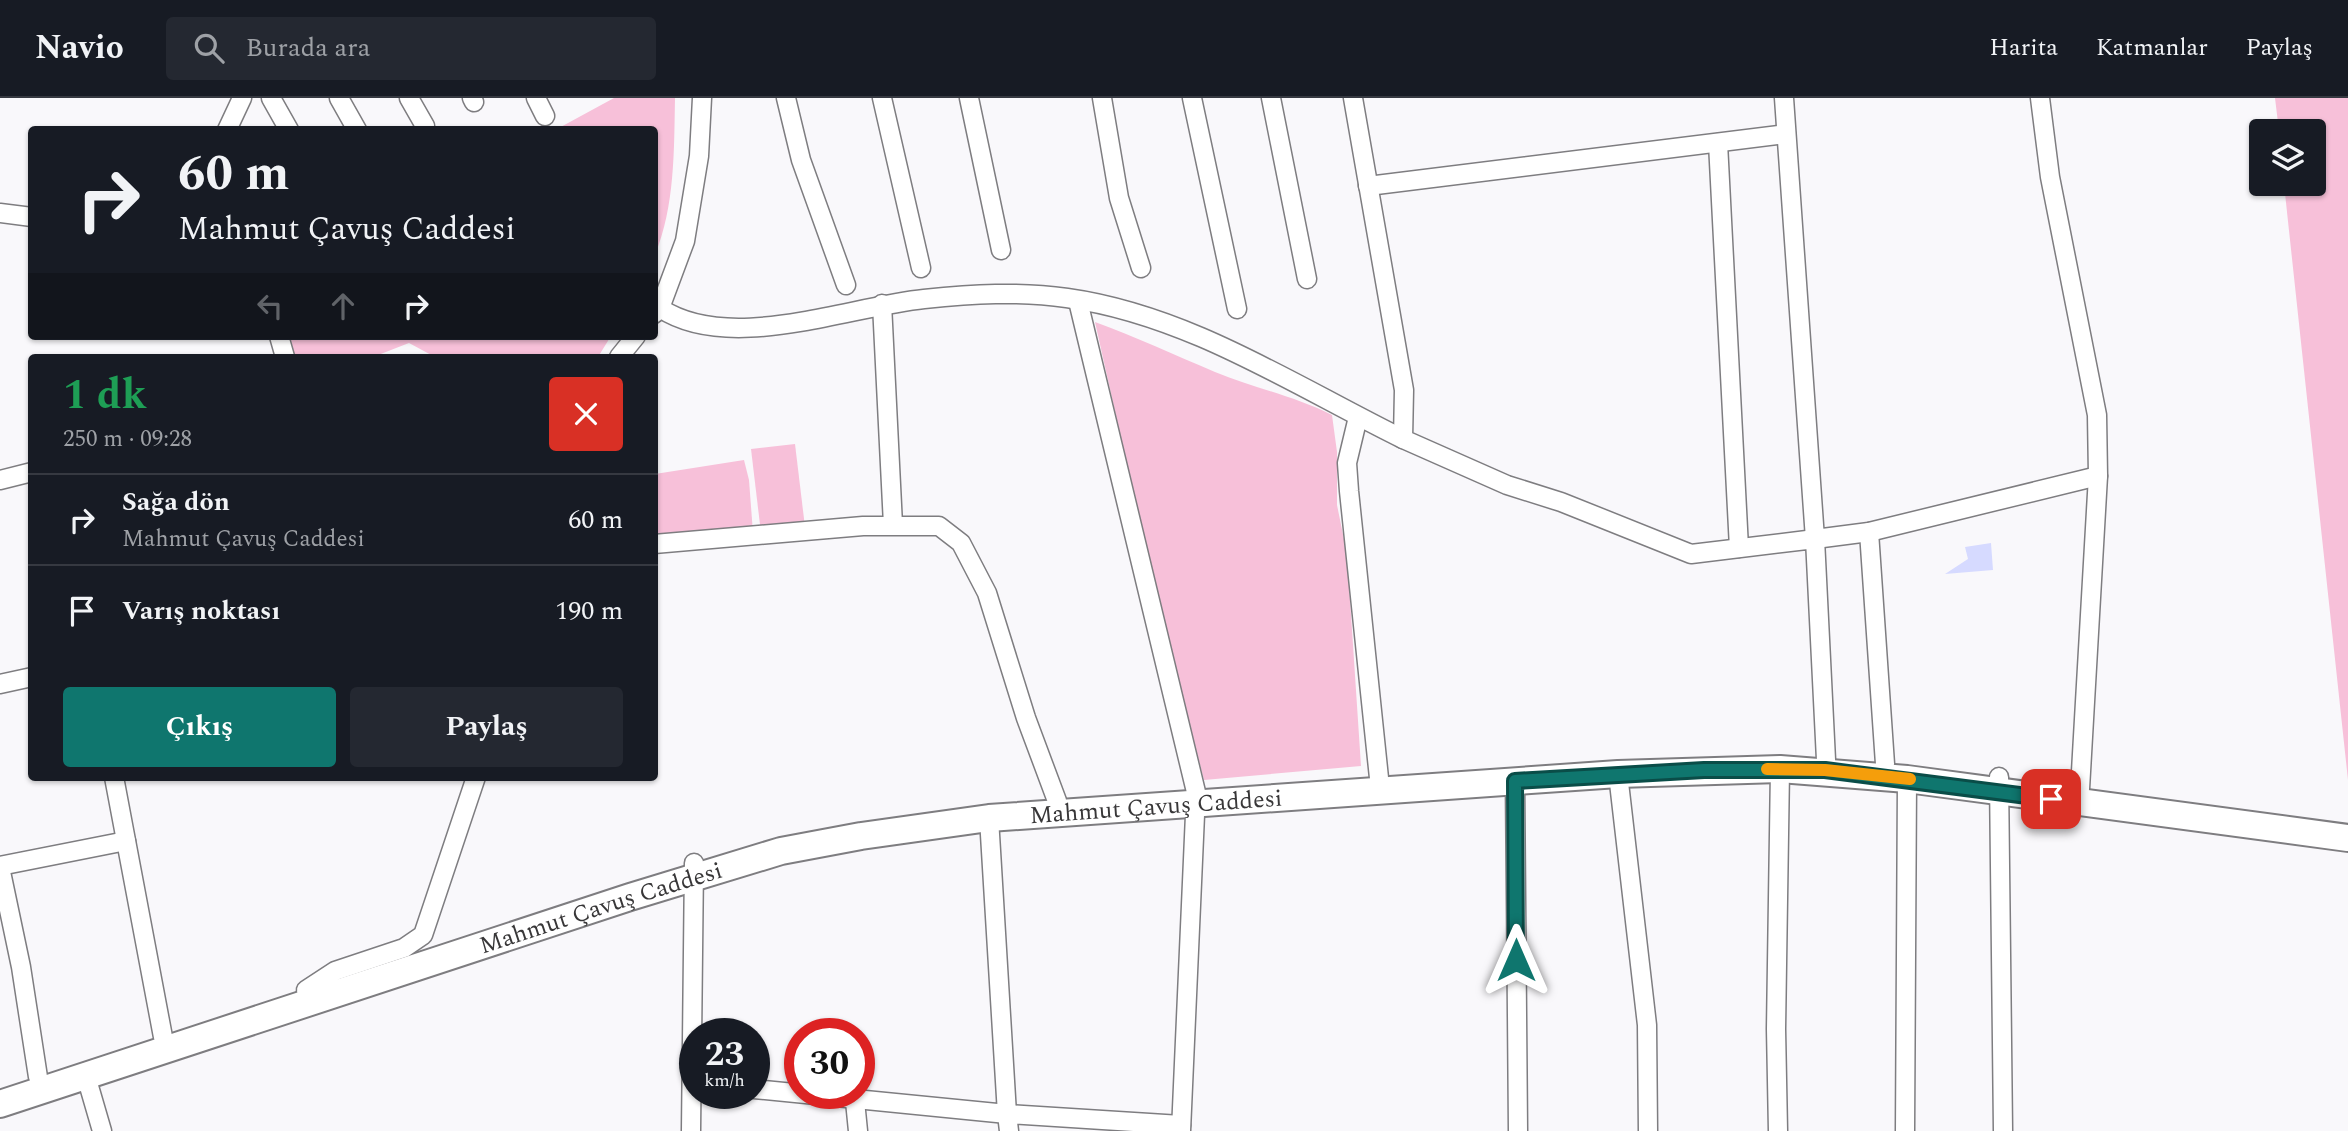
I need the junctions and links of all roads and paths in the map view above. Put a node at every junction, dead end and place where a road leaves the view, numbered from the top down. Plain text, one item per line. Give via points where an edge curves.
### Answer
1 (242, 98) edge
2 (271, 98) edge
3 (339, 98) edge
4 (410, 98) edge
5 (536, 98) edge
6 (702, 98) edge
7 (786, 98) edge
8 (882, 98) edge
9 (969, 98) edge
10 (1102, 98) edge
11 (1192, 98) edge
12 (1271, 98) edge
13 (1353, 98) edge
14 (1784, 98) edge
15 (2040, 98) edge
16 (545, 116) dead end
17 (230, 126) edge
18 (287, 126) edge
19 (355, 126) edge
20 (425, 126) dead end
21 (1786, 134) junction
22 (1718, 143) junction
23 (1368, 186) junction
24 (0, 214) edge
25 (28, 217) edge
26 (1001, 250) dead end
27 (921, 268) dead end
28 (1142, 268) dead end
29 (1307, 279) dead end
30 (846, 285) dead end
31 (1078, 301) junction
32 (882, 304) junction
33 (658, 308) edge
34 (1237, 309) dead end
35 (658, 311) edge
36 (633, 340) edge
37 (621, 354) edge
38 (1359, 417) junction
39 (1404, 439) junction
40 (28, 473) edge
41 (2098, 477) junction
42 (0, 480) edge
43 (894, 525) junction
44 (1869, 532) junction
45 (1815, 539) junction
46 (658, 544) edge
47 (1740, 548) junction
48 (28, 678) edge
49 (0, 684) edge
50 (1826, 760) junction
51 (1885, 764) junction
52 (1780, 769) junction
53 (1618, 774) junction
54 (1379, 778) junction
55 (1907, 779) junction
56 (115, 781) edge
57 (475, 781) edge
58 (1515, 781) junction
59 (1998, 784) junction
60 (2080, 789) junction
61 (1195, 798) junction
62 (1057, 800) junction
63 (989, 818) junction
64 (2348, 824) edge
65 (2348, 838) edge
66 (126, 841) junction
67 (0, 866) edge
68 (695, 870) junction
69 (428, 941) junction
70 (694, 1018) edge
71 (163, 1037) junction
72 (86, 1076) junction
73 (38, 1077) junction
74 (0, 1090) edge
75 (0, 1104) edge
76 (875, 1104) edge
77 (692, 1109) edge
78 (856, 1109) edge
79 (1008, 1123) edge
80 (1181, 1128) edge
81 (102, 1131) edge
82 (691, 1131) edge
83 (858, 1131) edge
84 (1518, 1131) edge
85 (1648, 1131) edge
86 (1778, 1131) edge
87 (1905, 1131) edge
88 (2003, 1131) edge

1 - 17 street
2 - 18 street
3 - 19 street
4 - 20 street
5 - 16 street
6 - 33 street via 699,156 685,240
7 - 30 street via 802,160
8 - 27 street
9 - 26 street
10 - 28 street via 1119,198
11 - 34 street
12 - 29 street
13 - 23 street
14 - 21 street
15 - 41 street via 2050,177 2097,415
21 - 22 street
21 - 45 street
22 - 23 street
22 - 47 street
23 - 39 street via 1404,390
24 - 25 street
31 - 32 street via 992,293
31 - 38 street via 1139,316 1217,344
31 - 61 street
32 - 35 street via 758,328 713,328
32 - 43 street
36 - 37 street
38 - 39 street
38 - 54 street via 1347,463
39 - 47 street via 1507,485 1690,554
40 - 42 street
41 - 44 street
41 - 60 street
43 - 46 street
43 - 62 street via 939,526 961,543 988,593
44 - 45 street
44 - 51 street
45 - 47 street
45 - 50 street
48 - 49 street
50 - 51 main road
50 - 54 main road via 1673,760
51 - 59 main road
52 - 53 main road, Mahmut Çavuş Caddesi
52 - 55 main road, Mahmut Çavuş Caddesi
52 - 86 street
53 - 58 main road, Mahmut Çavuş Caddesi
53 - 85 street via 1647,1025
54 - 61 main road
55 - 59 main road, Mahmut Çavuş Caddesi
55 - 87 street
56 - 66 street
57 - 69 street
58 - 61 main road, Mahmut Çavuş Caddesi
58 - 84 street
59 - 60 main road
59 - 65 main road, Mahmut Çavuş Caddesi
59 - 88 street
60 - 64 main road
61 - 62 main road
61 - 63 main road, Mahmut Çavuş Caddesi
61 - 80 street
62 - 68 main road via 999,803 799,832
63 - 68 main road, Mahmut Çavuş Caddesi via 820,843
63 - 79 street
66 - 67 street
66 - 71 street
67 - 73 street
68 - 69 main road
68 - 70 street
68 - 72 main road, Mahmut Çavuş Caddesi
69 - 71 main road via 306,990
71 - 73 main road
72 - 75 main road, Mahmut Çavuş Caddesi
72 - 81 street
73 - 74 main road
76 - 79 street
77 - 82 street
78 - 83 street
79 - 80 street

